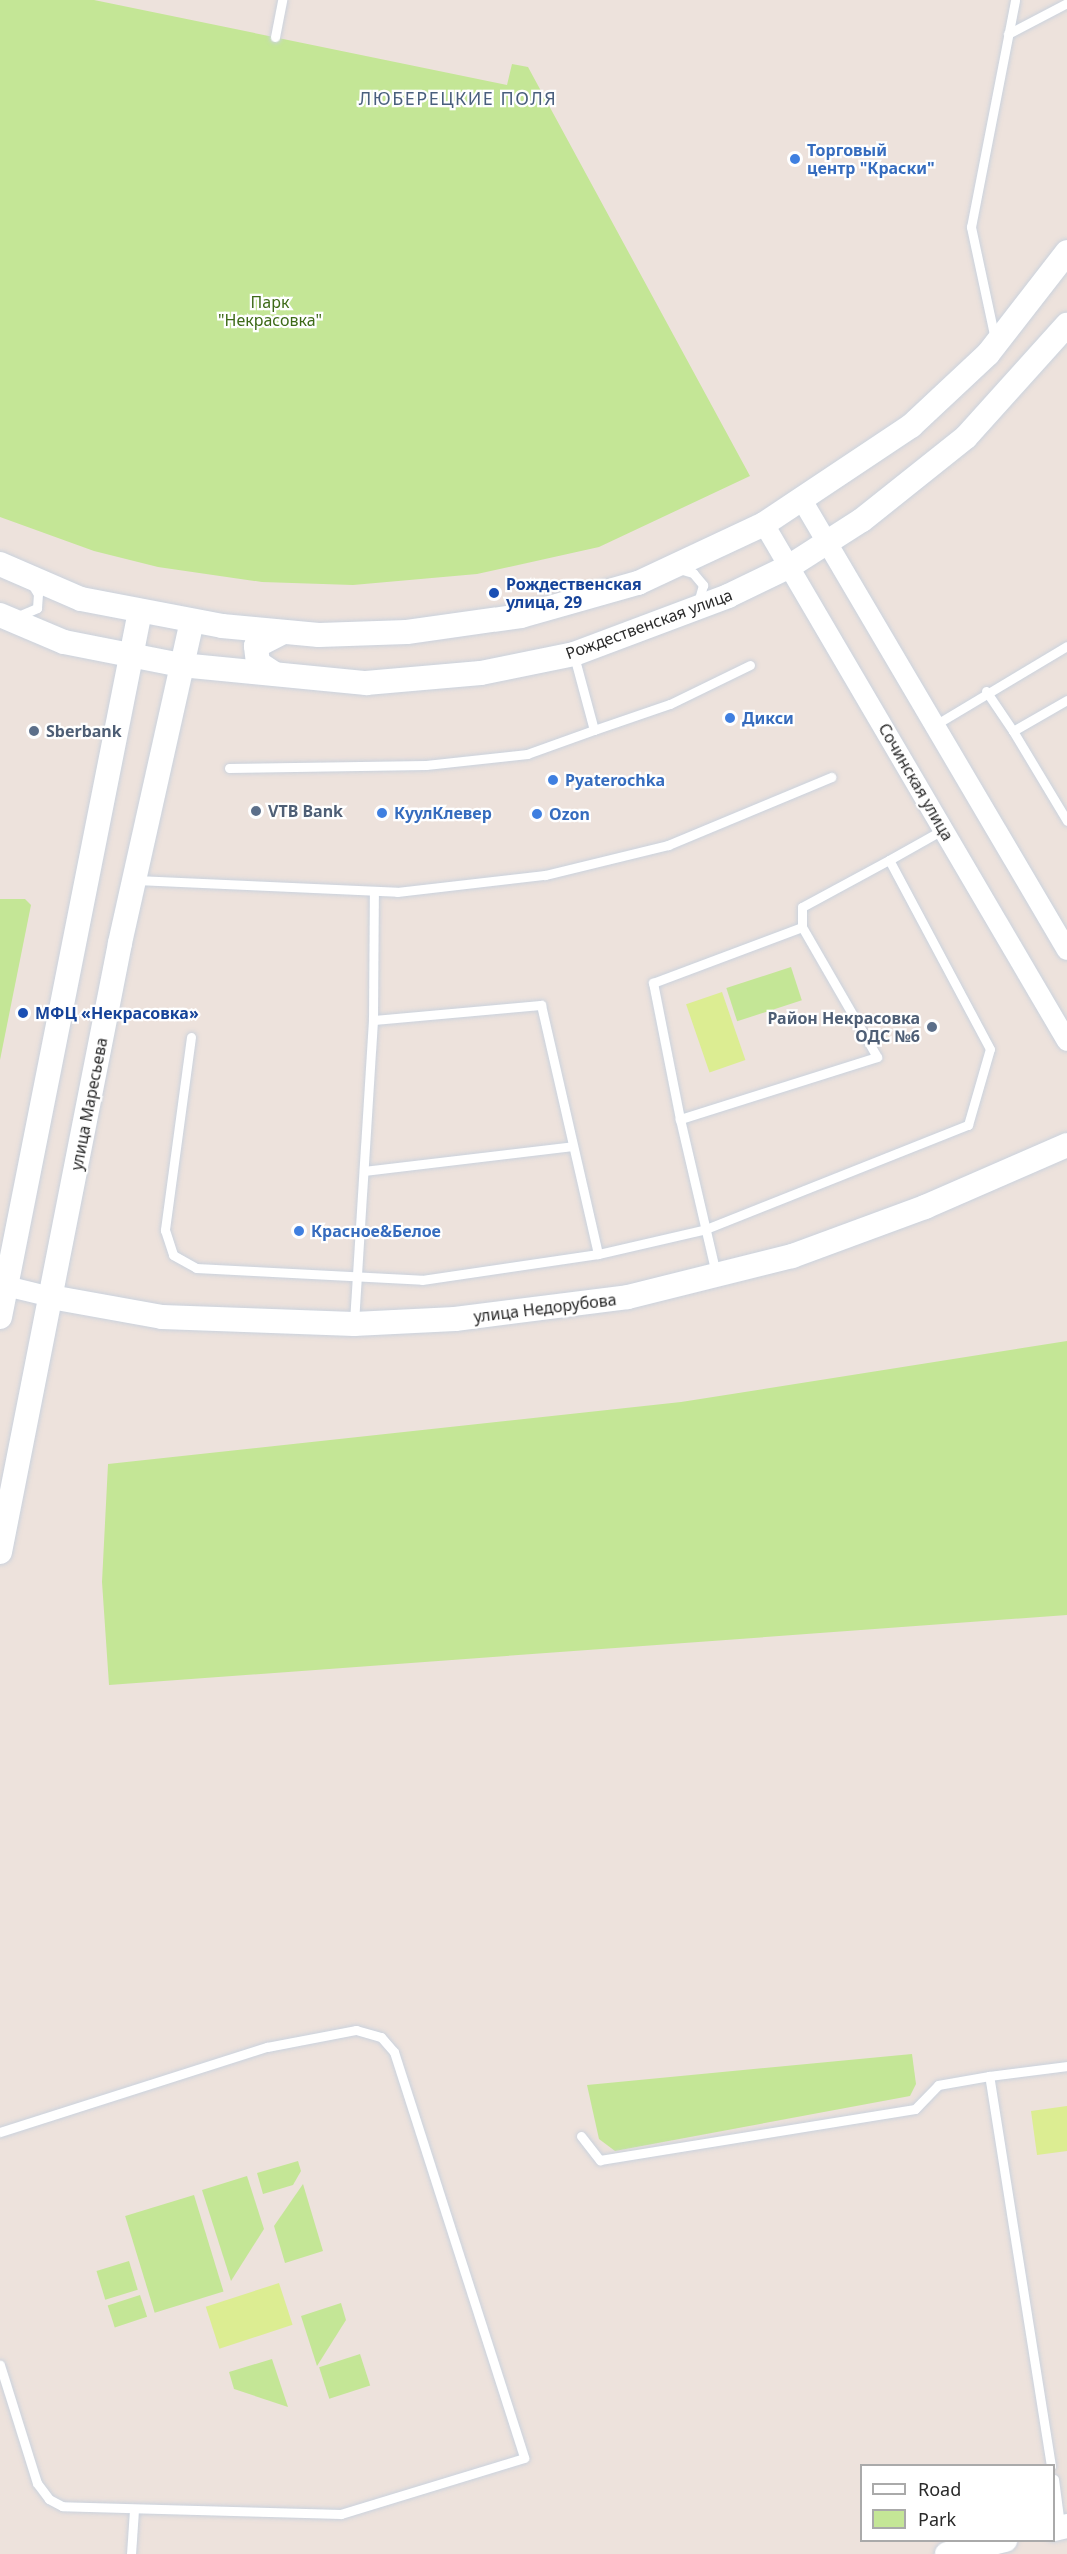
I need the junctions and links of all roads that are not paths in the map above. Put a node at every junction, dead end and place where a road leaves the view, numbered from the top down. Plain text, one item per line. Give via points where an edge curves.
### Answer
1 (282, 0) edge
2 (1015, 0) edge
3 (1067, 3) edge
4 (1008, 34) junction
5 (275, 37) dead end
6 (1067, 252) edge
7 (1067, 325) edge
8 (996, 344) junction
9 (802, 500) junction
10 (764, 524) junction
11 (827, 542) junction
12 (0, 564) edge
13 (790, 566) junction
14 (673, 568) junction
15 (25, 575) junction
16 (693, 609) junction
17 (140, 611) junction
18 (4, 617) edge
19 (192, 622) junction
20 (283, 632) junction
21 (1067, 646) edge
22 (574, 654) junction
23 (131, 655) junction
24 (750, 664) dead end
25 (181, 665) junction
26 (275, 674) junction
27 (986, 691) junction
28 (1067, 700) edge
29 (935, 726) junction
30 (594, 730) junction
31 (1013, 731) junction
32 (229, 768) dead end
33 (831, 777) dead end
34 (1067, 821) edge
35 (944, 830) junction
36 (889, 860) junction
37 (134, 880) junction
38 (374, 891) junction
39 (802, 927) junction
40 (1067, 950) edge
41 (373, 1020) junction
42 (191, 1038) dead end
43 (1067, 1041) edge
44 (680, 1119) junction
45 (1067, 1145) edge
46 (573, 1146) junction
47 (364, 1171) junction
48 (706, 1229) junction
49 (598, 1254) junction
50 (717, 1276) junction
51 (357, 1280) junction
52 (3, 1286) edge
53 (51, 1297) junction
54 (0, 1317) edge
55 (354, 1324) junction
56 (0, 1552) edge
57 (1067, 2066) edge
58 (989, 2076) junction
59 (0, 2132) edge
60 (581, 2136) dead end
61 (0, 2365) edge
62 (1052, 2464) edge
63 (1055, 2493) edge
64 (134, 2510) junction
65 (1060, 2527) edge
66 (1001, 2542) edge
67 (131, 2554) edge
68 (947, 2554) edge

1 - 5 lane
2 - 4 lane
3 - 4 lane
4 - 8 lane via 971,227
6 - 8 street
7 - 11 street, Рождественская улица via 966,437
8 - 9 street via 911,426
9 - 10 street
9 - 11 street
10 - 13 street, Сочинская улица
10 - 14 street
11 - 13 street, Рождественская улица
11 - 29 street
12 - 15 street
13 - 16 street, Рождественская улица
13 - 35 street, Сочинская улица
14 - 16 lane via 693,573 703,585
14 - 20 street via 521,616 407,632
15 - 17 street via 81,598
15 - 18 lane via 38,594 37,608
16 - 22 street, Рождественская улица
17 - 19 street
17 - 23 street
18 - 23 street, Рождественская улица via 64,642
19 - 20 street
19 - 25 street, улица Маресьева
20 - 26 street via 256,646 258,663
21 - 27 lane
22 - 26 street, Рождественская улица via 481,673 366,683
22 - 30 lane
23 - 25 street, Рождественская улица
23 - 52 street
24 - 30 lane via 670,704
25 - 26 street, Рождественская улица
25 - 37 street, улица Маресьева
27 - 29 lane
27 - 31 lane
28 - 31 lane
29 - 40 street
30 - 32 lane via 527,754 426,765
31 - 34 lane
33 - 38 lane via 668,845 544,875
35 - 36 lane
35 - 43 street, Сочинская улица
36 - 39 lane via 802,907
36 - 48 lane via 990,1050 968,1125
37 - 38 lane
37 - 53 street, улица Маресьева
38 - 41 lane
39 - 44 lane via 653,983
39 - 44 lane via 877,1057
41 - 46 lane via 541,1005
41 - 47 lane
42 - 51 lane via 165,1230 173,1255 196,1268
44 - 48 lane
45 - 50 street, улица Недорубова via 925,1207 792,1256
46 - 47 lane
46 - 49 lane
47 - 51 lane
48 - 49 lane
48 - 50 lane
49 - 51 lane via 497,1273
50 - 55 street, улица Недорубова via 627,1297 455,1319
51 - 55 lane
52 - 53 street, улица Недорубова
52 - 54 street
53 - 55 street, улица Недорубова via 162,1317
53 - 56 street, улица Маресьева
57 - 58 lane
58 - 60 lane via 938,2085 915,2109 600,2160
58 - 62 lane
59 - 64 lane via 276,2045 356,2030 381,2037 394,2052 524,2458 341,2514
61 - 64 lane via 44,2494 62,2506
63 - 65 lane
64 - 67 lane
66 - 68 street

